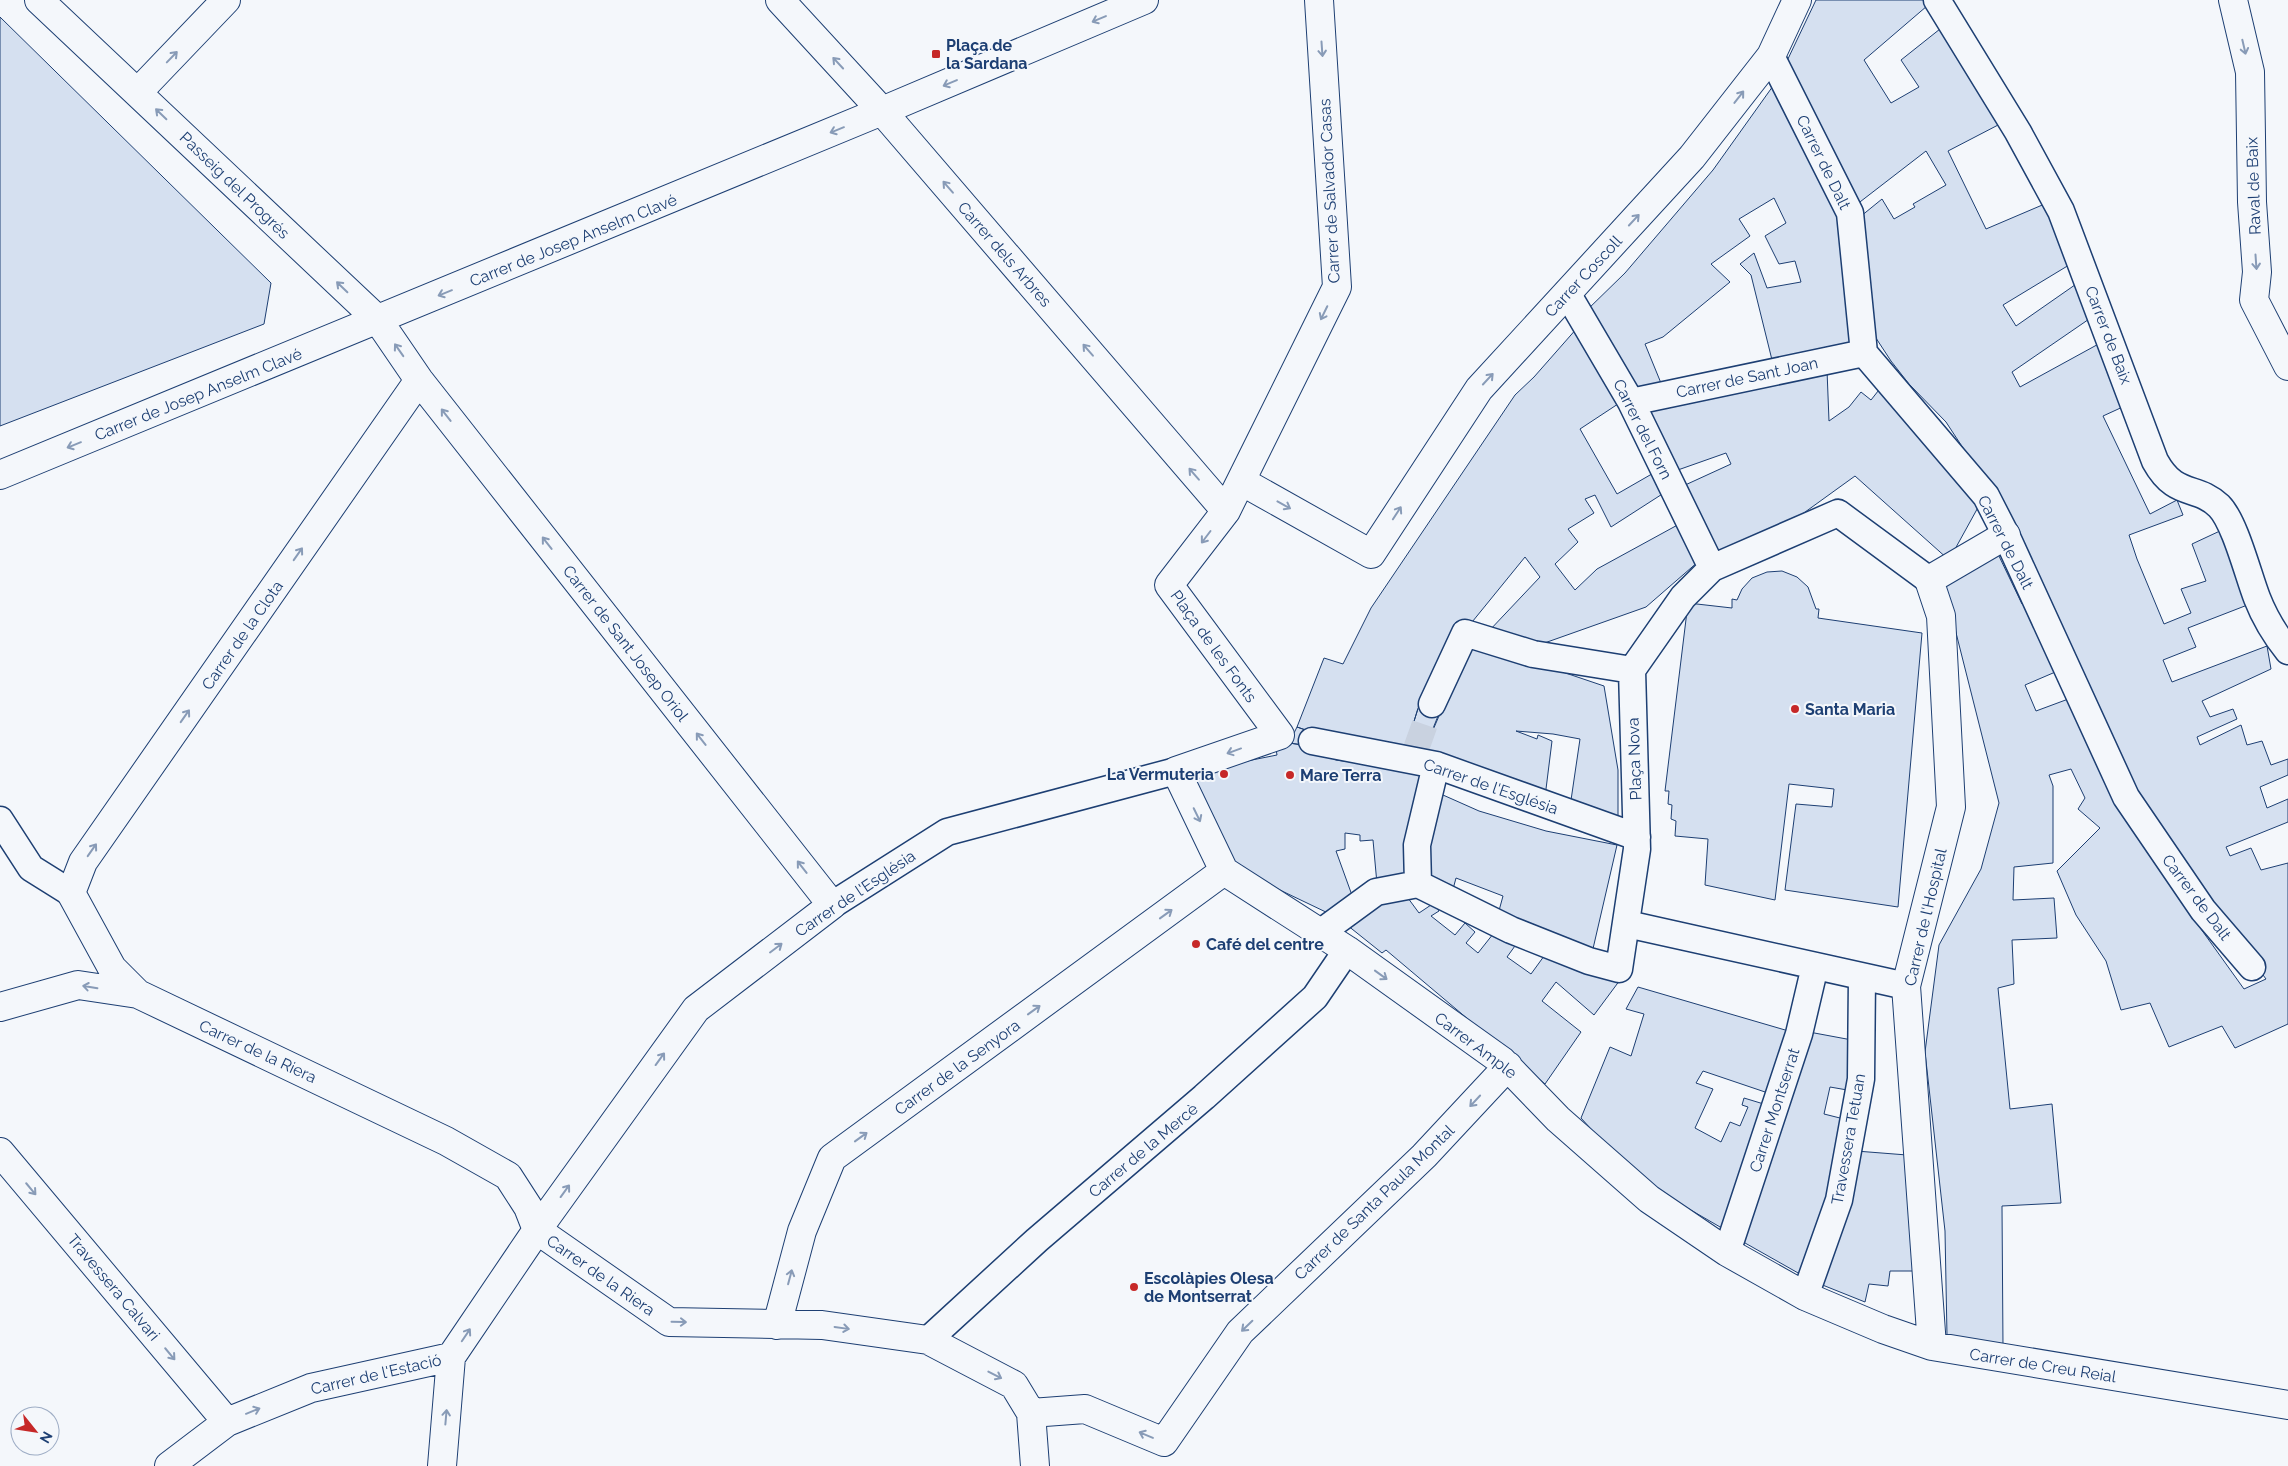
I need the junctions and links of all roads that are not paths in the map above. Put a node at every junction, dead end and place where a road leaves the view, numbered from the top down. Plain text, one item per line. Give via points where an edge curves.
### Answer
1 (39, 0) edge
2 (226, 0) edge
3 (780, 0) edge
4 (1144, 0) edge
5 (1318, 0) edge
6 (1797, 0) edge
7 (1937, 0) edge
8 (2233, 0) edge
9 (1771, 56) junction
10 (138, 92) junction
11 (882, 111) junction
12 (1567, 293) junction
13 (378, 320) junction
14 (1864, 353) junction
15 (2288, 366) edge
16 (419, 380) junction
17 (1631, 402) junction
18 (0, 475) edge
19 (1241, 481) junction
20 (1226, 511) junction
21 (2006, 535) junction
22 (1712, 568) junction
23 (1929, 580) junction
24 (2288, 651) edge
25 (1632, 670) junction
26 (1432, 704) tunnel mouth
27 (1295, 737) junction
28 (1421, 758) junction
29 (1176, 772) junction
30 (0, 820) edge
31 (1637, 843) junction
32 (1224, 871) junction
33 (1418, 884) junction
34 (71, 893) junction
35 (832, 906) junction
36 (1627, 924) junction
37 (1320, 933) junction
38 (1347, 950) junction
39 (1815, 966) junction
40 (2252, 967) dead end
41 (1862, 976) junction
42 (1906, 986) junction
43 (138, 994) junction
44 (0, 1007) edge
45 (1508, 1066) junction
46 (0, 1152) edge
47 (537, 1230) junction
48 (1727, 1252) junction
49 (1805, 1296) junction
50 (777, 1325) junction
51 (928, 1340) junction
52 (1932, 1346) junction
53 (452, 1357) junction
54 (2288, 1405) edge
55 (1031, 1413) junction
56 (227, 1422) junction
57 (169, 1466) edge
58 (442, 1466) edge
59 (1035, 1466) edge

1 - 10 street, Passeig del Progrés
10 -> 2 street
11 -> 3 street, Carrer dels Arbres
4 -> 11 street, Carrer de Josep Anselm Clavé
5 -> 19 street, Carrer de Salvador Casas via 1337,287
6 - 9 street, Carrer Coscoll
7 - 24 street, Carrer de Baix via 2018,132 2061,211 2159,469 2174,486 2218,506 2230,522 2257,600
8 -> 15 street, Raval de Baix via 2250,72 2252,202 2257,272 2254,300
12 -> 9 street, Carrer Coscoll via 1692,156
9 - 14 street, Carrer de Dalt via 1850,213
13 -> 10 street, Passeig del Progrés
11 -> 13 street, Carrer de Josep Anselm Clavé
20 -> 11 street, Carrer dels Arbres
12 - 17 street, Carrer del Forn
19 -> 12 street, Carrer Coscoll via 1371,554 1479,389
16 -> 13 street, Passeig del Progrés
13 -> 18 street, Carrer de Josep Anselm Clavé
14 - 17 street, Carrer de Sant Joan
14 - 21 street, Carrer de Dalt via 1986,496
34 -> 16 street, Carrer de la Clota via 83,862
35 -> 16 street, Carrer de Sant Josep Oriol
17 - 22 street, Carrer del Forn
19 - 20 street, Plaça de les Fonts
20 -> 27 street, Plaça de les Fonts via 1169,585
21 - 23 street
21 - 40 street, Carrer de Dalt via 2126,797 2203,910
22 - 23 street via 1838,513
22 - 25 street via 1683,597
23 - 42 street, Carrer de l'Hospital via 1941,616 1951,807
25 - 26 street via 1533,654 1466,633
25 - 31 street, Plaça Nova
27 - 28 street, Carrer de l'Església
27 -> 29 street, Carrer de l'Església
28 - 31 street, Carrer de l'Església
28 - 33 street
29 -> 32 street
29 - 35 street, Carrer de l'Església via 947,832
30 - 34 street via 31,868
31 - 36 street, Plaça Nova
32 - 37 street, Carrer Ample
50 -> 32 street, Carrer de la Senyora via 802,1230 832,1158
33 - 36 street, Plaça Nova via 1510,930 1589,961 1619,969
33 - 37 street via 1376,892
34 - 43 street, Carrer de la Riera via 112,968
47 -> 35 street, Carrer de l'Església via 696,1009
36 - 39 street
37 - 38 street, Carrer Ample
38 -> 45 street, Carrer Ample
38 - 51 street, Carrer de la Mercè via 1315,997 1037,1240
39 - 41 street
39 - 48 street, Carrer Montserrat via 1799,1034
41 - 42 street
41 - 49 street, Travessera Tetuan via 1861,1079 1839,1200
42 - 52 street, Carrer de l'Hospital
43 -> 44 street via 78,985
43 - 47 street, Carrer de la Riera via 446,1141 508,1176 528,1207
45 - 48 street, Carrer Ample via 1558,1119 1648,1199
45 -> 55 street, Carrer de Santa Paula Montal via 1424,1156 1240,1332 1164,1442 1085,1409
46 -> 56 street, Travessera Calvari
47 -> 50 street, Carrer de la Riera via 669,1322
53 -> 47 street, Carrer de l'Estació
48 - 49 street, Carrer Ample
49 - 52 street, Carrer de Creu Reial
50 -> 51 street, Carrer de la Riera via 822,1326
51 -> 55 street, Carrer de la Riera via 1014,1384
52 - 54 street, Carrer de Creu Reial
56 -> 53 street, Carrer de l'Estació via 311,1388
58 -> 53 street
55 - 59 street, Carrer de la Riera
56 - 57 street, Carrer de l'Estació

